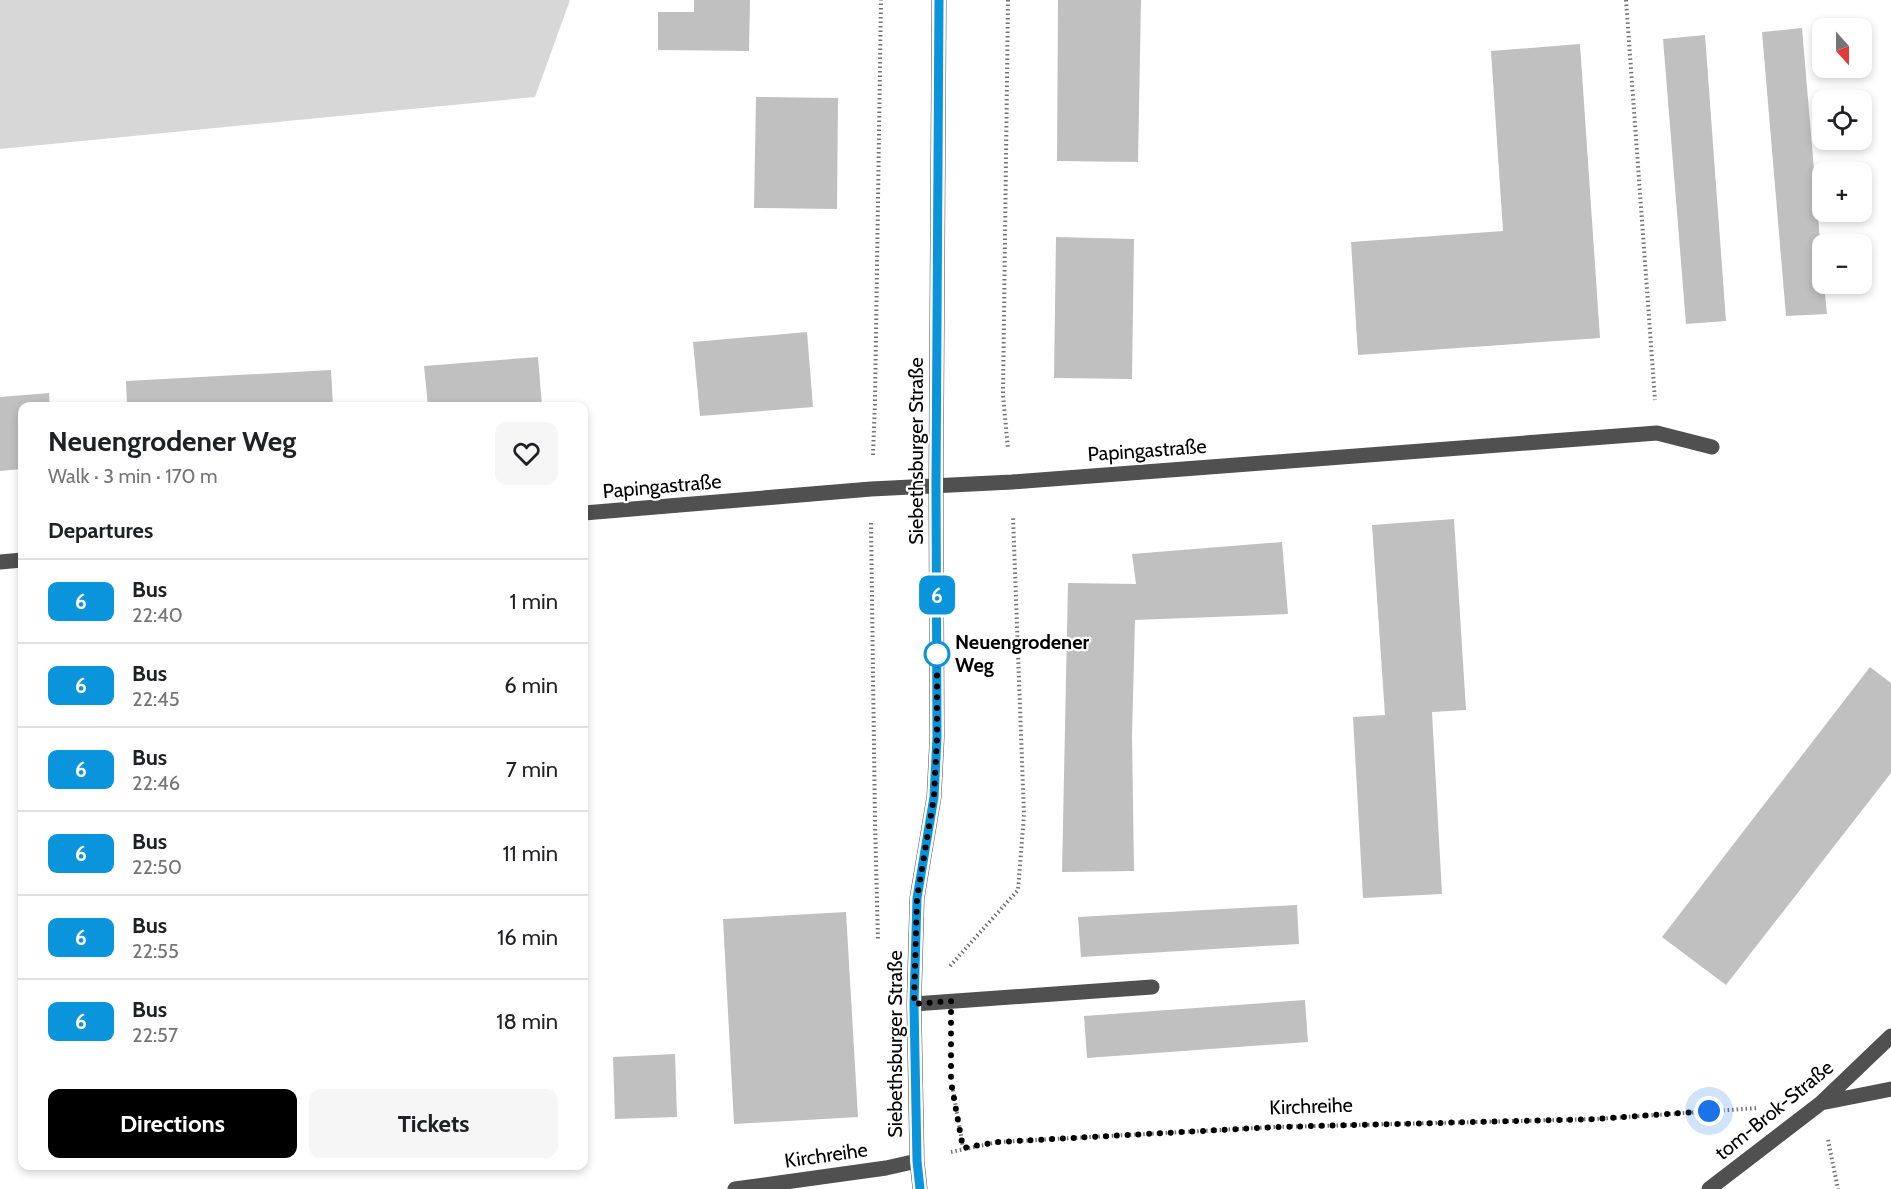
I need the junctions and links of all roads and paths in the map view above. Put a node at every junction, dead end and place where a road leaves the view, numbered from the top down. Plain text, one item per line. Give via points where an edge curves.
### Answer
1 (881, 0) edge
2 (939, 0) edge
3 (1008, 0) edge
4 (1626, 0) edge
5 (1657, 433) junction
6 (1712, 447) dead end
7 (1012, 482) junction
8 (936, 486) junction
9 (871, 489) junction
10 (588, 513) edge
11 (18, 560) edge
12 (0, 562) edge
13 (879, 941) dead end
14 (1152, 987) dead end
15 (951, 1001) junction
16 (914, 1004) junction
17 (1891, 1036) edge
18 (951, 1082) dead end
19 (1891, 1089) edge
20 (1821, 1103) junction
21 (1762, 1107) dead end
22 (963, 1148) junction
23 (917, 1161) junction
24 (735, 1189) edge
25 (920, 1189) edge
26 (1709, 1189) edge
27 (1838, 1189) edge

1 - 9 path
2 - 8 street, Siebethsburger Straße
3 - 7 path via 1003,395
4 - 5 path
5 - 6 street, Papingastraße
5 - 7 street, Papingastraße
7 - 8 street, Papingastraße
7 - 15 path via 1024,815 1018,890 950,965
8 - 9 street, Papingastraße
8 - 16 street, Siebethsburger Straße via 937,737 934,797 917,898
9 - 10 street, Papingastraße
9 - 13 path
11 - 12 street
14 - 15 street
15 - 16 street
16 - 23 street, Siebethsburger Straße
17 - 20 street, tom-Brok-Straße
18 - 22 path
19 - 20 street
20 - 26 street, tom-Brok-Straße
20 - 27 path
21 - 22 path, Kirchreihe via 1597,1119 1275,1127 998,1142
22 - 23 path, Kirchreihe
23 - 24 street, Kirchreihe
23 - 25 street, Siebethsburger Straße

